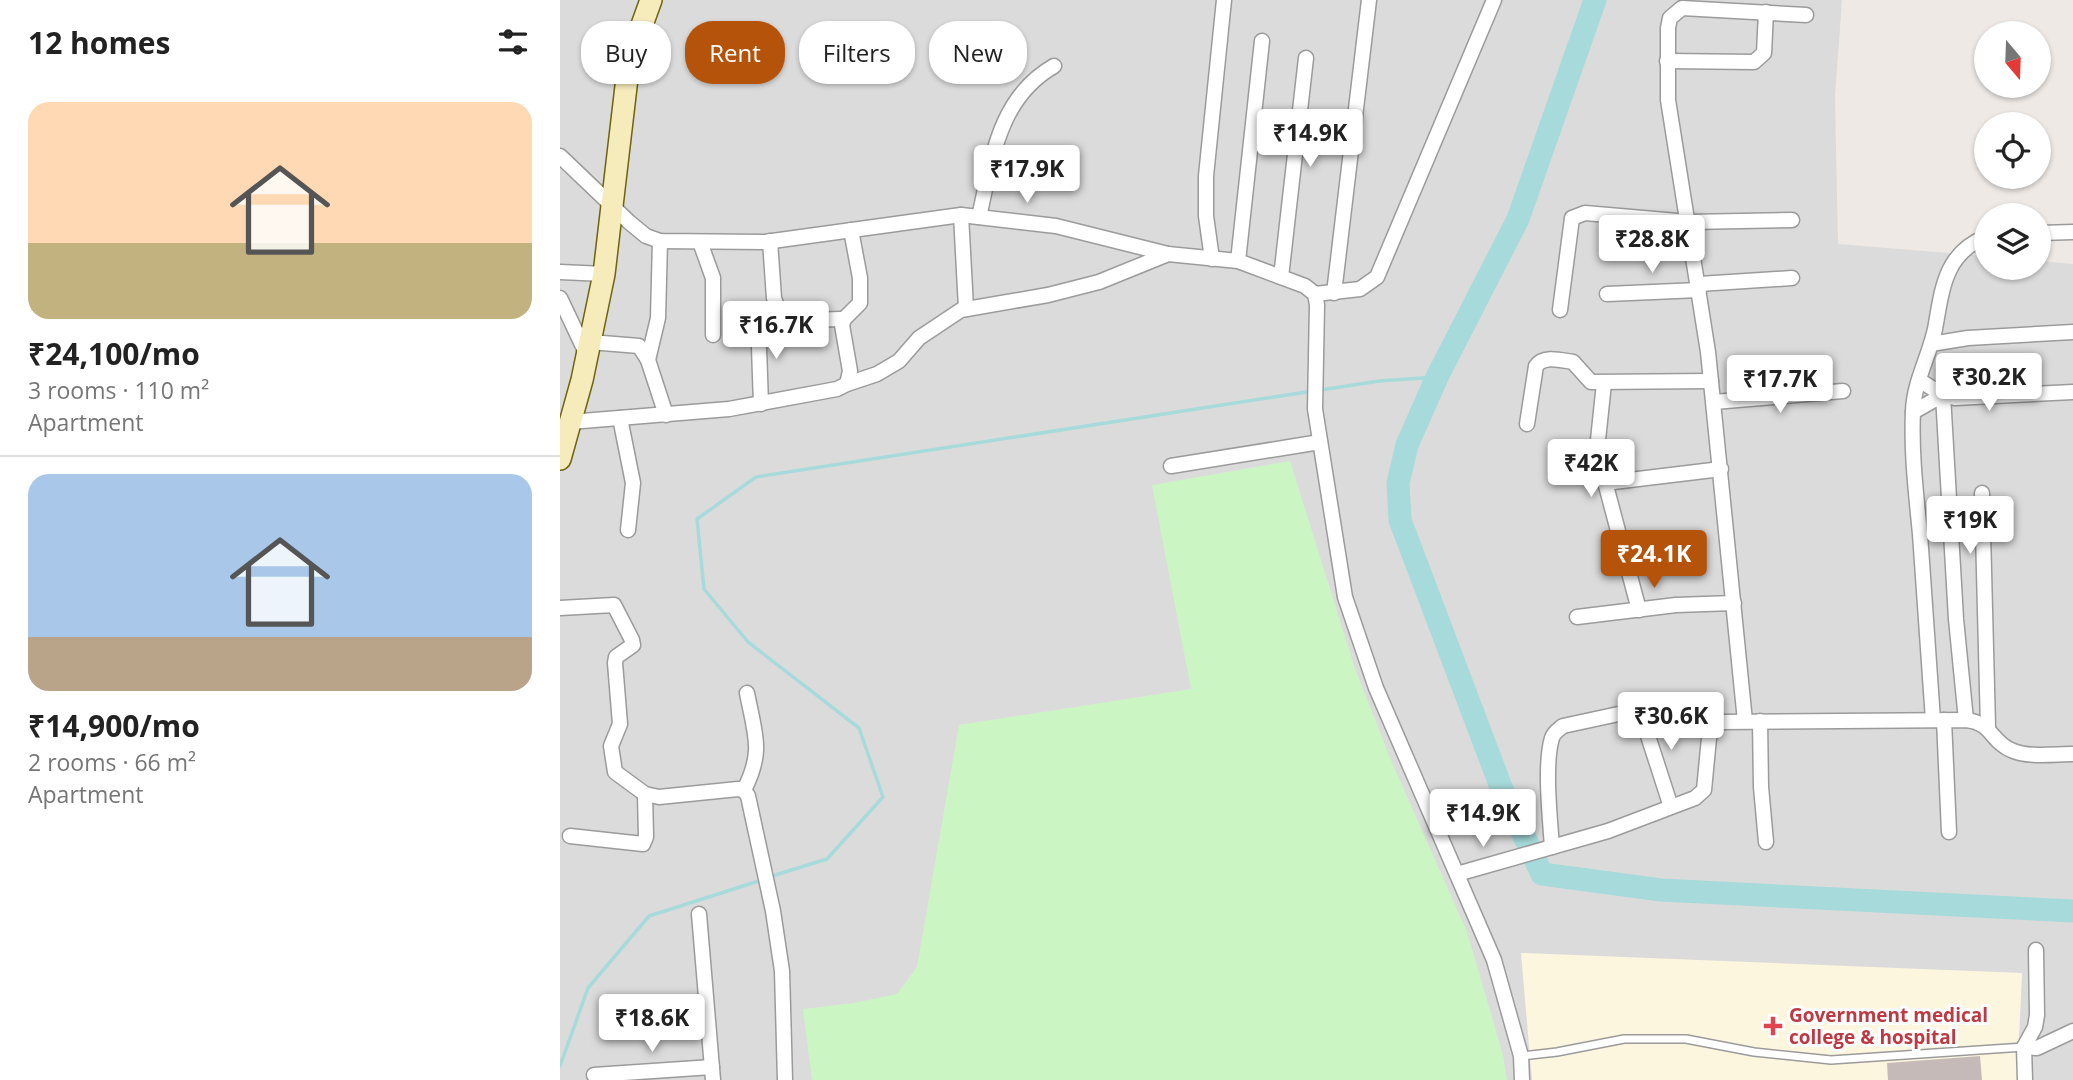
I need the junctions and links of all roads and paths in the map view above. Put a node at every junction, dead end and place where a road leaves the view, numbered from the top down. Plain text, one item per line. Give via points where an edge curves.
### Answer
1 (651, 0) edge
2 (1224, 0) edge
3 (1369, 0) edge
4 (1494, 0) edge
5 (1766, 12) junction
6 (1806, 15) dead end
7 (1262, 41) dead end
8 (1306, 58) dead end
9 (1667, 61) junction
10 (1054, 66) dead end
11 (560, 156) edge
12 (612, 204) junction
13 (961, 215) junction
14 (979, 217) junction
15 (1792, 220) dead end
16 (1689, 222) junction
17 (851, 230) junction
18 (2073, 232) edge
19 (2051, 233) edge
20 (660, 240) junction
21 (770, 241) junction
22 (700, 242) junction
23 (1974, 243) edge
24 (1168, 254) junction
25 (1212, 259) junction
26 (1238, 261) junction
27 (560, 272) edge
28 (604, 274) junction
29 (1281, 277) junction
30 (1793, 278) dead end
31 (1699, 287) junction
32 (1334, 293) junction
33 (1315, 294) junction
34 (1607, 294) dead end
35 (560, 298) edge
36 (966, 308) junction
37 (1560, 310) dead end
38 (758, 319) dead end
39 (844, 319) junction
40 (2073, 332) edge
41 (713, 335) dead end
42 (1931, 344) junction
43 (588, 349) junction
44 (648, 360) junction
45 (1919, 380) junction
46 (1712, 381) junction
47 (1604, 383) junction
48 (847, 384) junction
49 (1843, 391) dead end
50 (2073, 392) edge
51 (1943, 395) junction
52 (1714, 402) junction
53 (761, 404) junction
54 (1913, 412) junction
55 (666, 415) junction
56 (620, 418) junction
57 (1527, 424) dead end
58 (566, 430) edge
59 (1320, 442) junction
60 (560, 459) edge
61 (1171, 466) dead end
62 (1721, 469) junction
63 (1605, 483) junction
64 (1982, 493) dead end
65 (628, 530) dead end
66 (1734, 603) junction
67 (560, 608) edge
68 (1639, 610) junction
69 (1577, 617) dead end
70 (747, 693) dead end
71 (1639, 708) junction
72 (1938, 720) junction
73 (1966, 720) junction
74 (1752, 721) junction
75 (1713, 727) junction
76 (1988, 727) junction
77 (2073, 754) edge
78 (744, 790) junction
79 (645, 794) junction
80 (1671, 807) junction
81 (1949, 832) dead end
82 (570, 836) dead end
83 (1766, 842) dead end
84 (1547, 849) junction
85 (1457, 874) junction
86 (699, 914) dead end
87 (2036, 950) dead end
88 (2073, 1031) edge
89 (2024, 1047) junction
90 (1521, 1056) junction
91 (713, 1073) edge
92 (594, 1075) dead end
93 (645, 1076) edge
94 (785, 1080) edge
95 (1522, 1080) edge
96 (2025, 1080) edge

1 - 12 street via 629,61
2 - 25 street via 1206,176
3 - 32 street
4 - 32 street via 1377,276 1360,289
5 - 6 street
5 - 9 street via 1764,53 1754,62
5 - 9 street via 1691,8 1674,12 1668,28
7 - 26 street
8 - 29 street
9 - 16 street via 1668,100
10 - 14 street via 1030,83 999,130
11 - 12 street
12 - 20 street via 646,236
12 - 28 street
13 - 14 street
13 - 17 street
13 - 36 street
14 - 24 street via 1056,226
15 - 16 street
16 - 31 street
16 - 37 street via 1577,214 1572,218
17 - 21 street
17 - 39 street via 860,303
18 - 19 street
20 - 22 street
20 - 44 street via 658,318
21 - 22 street
21 - 39 street via 774,298 781,318 790,322
22 - 41 street via 713,278
23 - 42 street via 1956,259 1945,279
24 - 25 street
24 - 36 street via 1099,282
25 - 26 street
26 - 29 street
27 - 28 street
28 - 43 street
29 - 33 street
30 - 31 street
31 - 34 street
31 - 46 street
32 - 33 street
33 - 59 street via 1315,409
35 - 43 street
36 - 48 street via 934,326 899,362
38 - 53 street
39 - 48 street via 850,371
40 - 42 street
42 - 45 street
43 - 44 street via 639,346
43 - 58 street
44 - 55 street
45 - 51 street
45 - 54 street
46 - 47 street
46 - 52 street
47 - 57 street via 1587,380 1573,362 1540,361 1533,377
47 - 63 street via 1598,449
48 - 53 street
49 - 52 street
50 - 51 street
51 - 54 street
51 - 73 street
52 - 62 street
53 - 55 street
54 - 72 street
55 - 56 street
56 - 58 street
56 - 65 street via 633,483
58 - 60 street
59 - 61 street
59 - 85 street via 1346,597 1376,688
62 - 63 street
62 - 66 street
63 - 68 street
64 - 76 street
66 - 68 street
66 - 74 street
67 - 79 street via 610,604 629,633 633,645 616,657 615,663 620,724 610,757 615,772
68 - 69 street
70 - 78 street via 757,753
71 - 75 street via 1674,702
71 - 80 street
71 - 84 street via 1563,726 1555,732 1550,747
72 - 73 street
72 - 74 street
72 - 81 street
73 - 76 street
74 - 75 street via 1721,722
74 - 83 street
75 - 80 street via 1704,790
76 - 77 street via 2000,743 2020,753
78 - 79 street via 659,797
78 - 94 street via 768,887 782,971
79 - 82 street via 643,844
80 - 84 street
84 - 85 street
85 - 90 street via 1494,960
86 - 91 street
87 - 89 street via 2037,1015
88 - 89 street via 2037,1048
89 - 90 lane via 1831,1060 1686,1039 1624,1039
89 - 96 street
90 - 95 street
91 - 93 street
92 - 93 street

